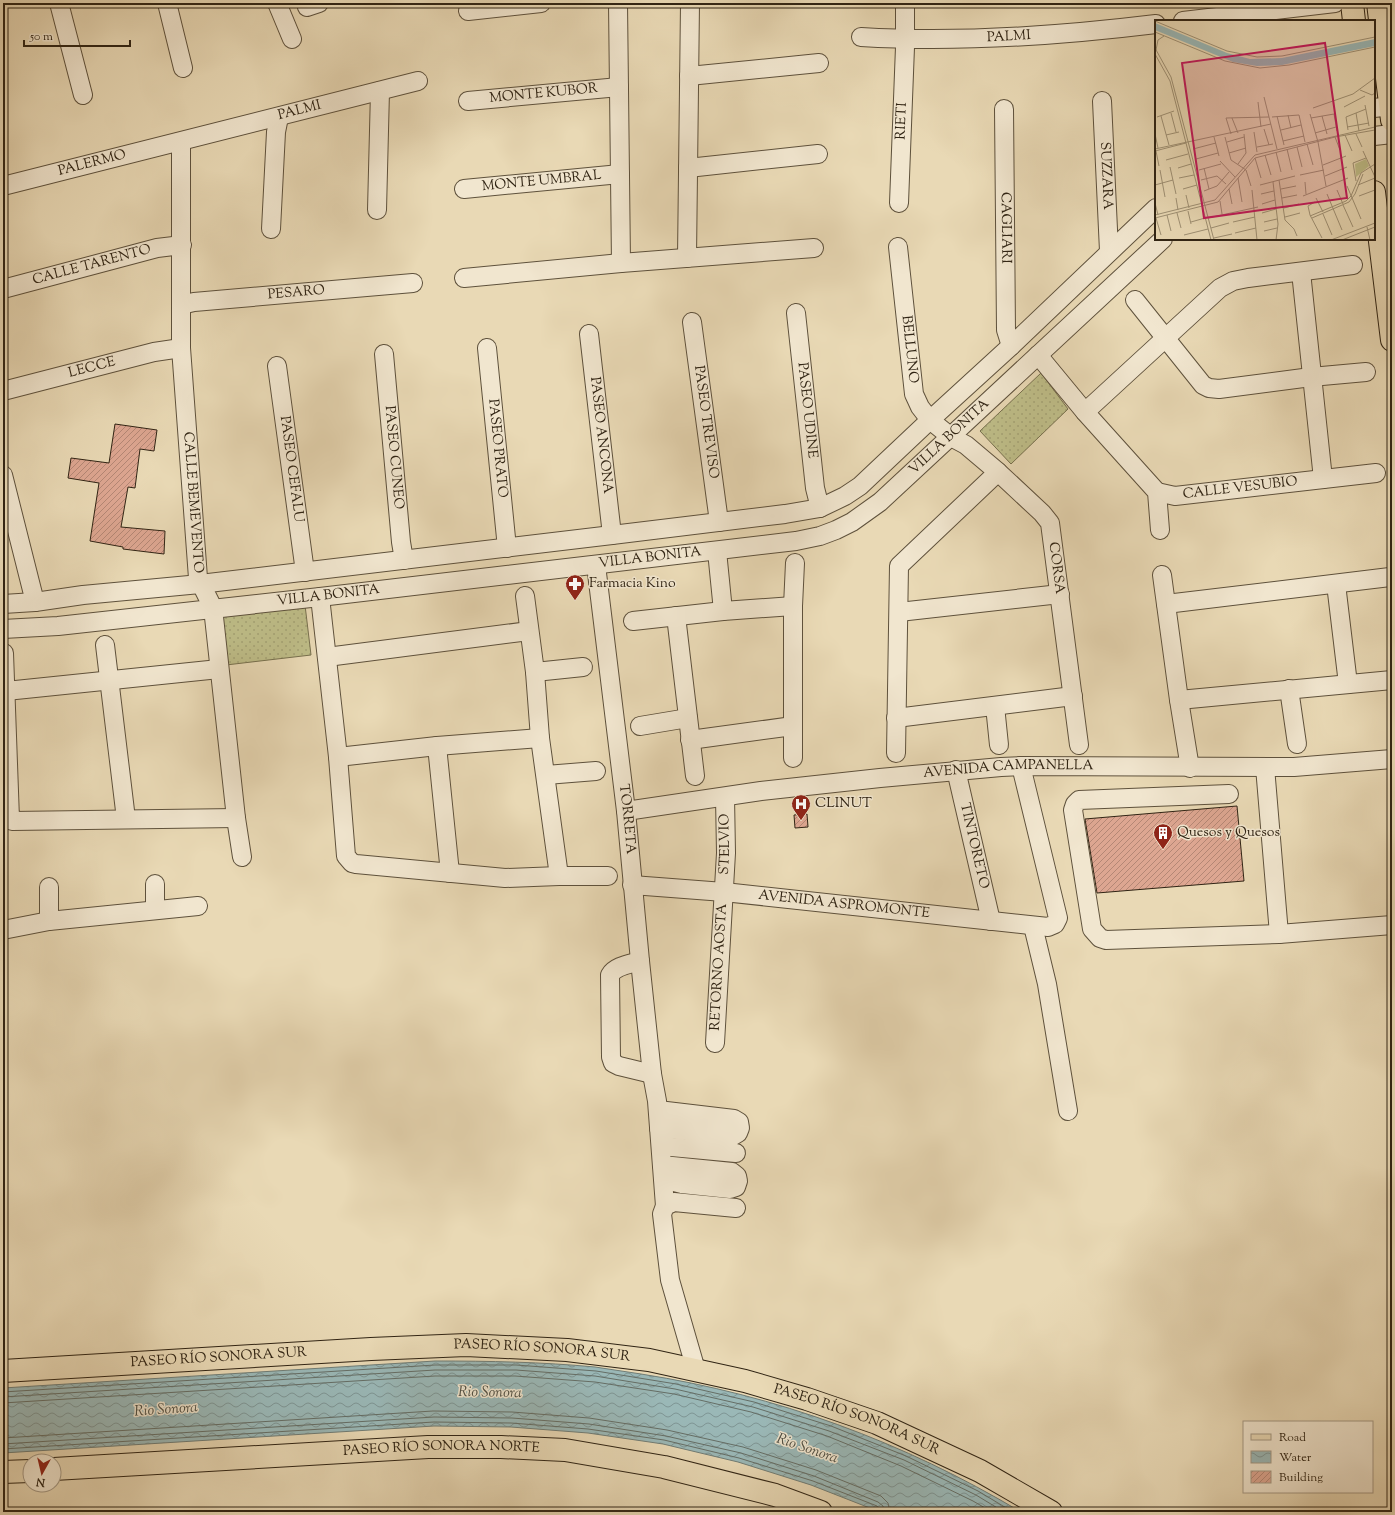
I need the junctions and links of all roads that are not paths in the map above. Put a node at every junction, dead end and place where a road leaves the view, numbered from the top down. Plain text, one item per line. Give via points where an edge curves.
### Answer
1 (59, 3) edge
2 (167, 3) edge
3 (276, 3) edge
4 (540, 3) edge
5 (618, 3) edge
6 (690, 3) edge
7 (905, 3) edge
8 (1335, 3) edge
9 (1352, 3) edge
10 (1378, 3) edge
11 (468, 11) dead end
12 (1212, 19) edge
13 (1198, 20) edge
14 (1354, 20) edge
15 (1155, 24) edge
16 (861, 37) dead end
17 (292, 39) dead end
18 (905, 39) junction
19 (819, 62) dead end
20 (183, 68) dead end
21 (689, 76) junction
22 (418, 81) dead end
23 (619, 87) junction
24 (380, 91) junction
25 (83, 95) dead end
26 (468, 100) dead end
27 (1102, 101) dead end
28 (1004, 109) dead end
29 (1387, 110) edge
30 (279, 117) junction
31 (1392, 134) edge
32 (1375, 136) edge
33 (181, 142) junction
34 (818, 154) dead end
35 (688, 168) junction
36 (620, 174) junction
37 (3, 186) edge
38 (464, 189) dead end
39 (1375, 200) edge
40 (899, 203) dead end
41 (1155, 209) edge
42 (377, 210) dead end
43 (271, 229) dead end
44 (1162, 240) edge
45 (182, 245) junction
46 (898, 247) dead end
47 (814, 248) dead end
48 (1109, 251) junction
49 (687, 258) junction
50 (621, 263) junction
51 (1353, 265) dead end
52 (1301, 272) junction
53 (464, 278) dead end
54 (412, 283) dead end
55 (3, 289) edge
56 (1135, 300) dead end
57 (181, 305) junction
58 (796, 313) dead end
59 (692, 322) dead end
60 (589, 334) dead end
61 (1166, 338) junction
62 (1392, 340) edge
63 (1011, 346) junction
64 (181, 348) junction
65 (487, 348) dead end
66 (384, 354) dead end
67 (1038, 355) junction
68 (277, 366) dead end
69 (1366, 372) dead end
70 (1311, 377) junction
71 (3, 391) edge
72 (1086, 412) junction
73 (930, 420) junction
74 (951, 437) junction
75 (998, 472) junction
76 (1376, 473) dead end
77 (3, 475) edge
78 (1323, 479) junction
79 (1157, 492) junction
80 (820, 508) junction
81 (719, 522) junction
82 (1160, 530) dead end
83 (612, 535) junction
84 (507, 548) junction
85 (717, 551) junction
86 (404, 560) junction
87 (795, 563) dead end
88 (596, 565) junction
89 (305, 572) junction
90 (1162, 575) dead end
91 (1390, 577) dead end
92 (200, 584) junction
93 (1336, 584) junction
94 (1060, 594) junction
95 (524, 596) dead end
96 (320, 597) junction
97 (35, 602) junction
98 (3, 604) edge
99 (1166, 604) junction
100 (793, 606) junction
101 (213, 608) junction
102 (723, 611) junction
103 (899, 612) junction
104 (676, 616) junction
105 (633, 621) dead end
106 (3, 629) edge
107 (529, 631) junction
108 (105, 644) dead end
109 (4, 653) edge
110 (327, 656) junction
111 (583, 667) dead end
112 (219, 669) junction
113 (535, 672) junction
114 (1392, 680) edge
115 (109, 681) junction
116 (1348, 684) junction
117 (1289, 689) junction
118 (6, 691) junction
119 (1073, 696) junction
120 (1179, 700) junction
121 (995, 706) junction
122 (688, 718) junction
123 (896, 718) junction
124 (640, 726) dead end
125 (793, 726) junction
126 (540, 738) junction
127 (690, 740) junction
128 (1297, 744) dead end
129 (999, 745) dead end
130 (1080, 745) dead end
131 (437, 746) junction
132 (896, 753) dead end
133 (338, 757) junction
134 (793, 758) dead end
135 (1392, 759) edge
136 (1021, 766) junction
137 (1265, 767) junction
138 (1190, 768) junction
139 (956, 770) junction
140 (596, 771) dead end
141 (546, 775) junction
142 (695, 776) dead end
143 (1229, 794) dead end
144 (725, 797) junction
145 (626, 811) junction
146 (236, 818) junction
147 (126, 819) junction
148 (242, 857) dead end
149 (450, 872) junction
150 (559, 876) junction
151 (608, 876) dead end
152 (155, 884) dead end
153 (632, 885) junction
154 (49, 887) dead end
155 (724, 892) junction
156 (198, 906) dead end
157 (155, 910) junction
158 (49, 921) junction
159 (991, 921) junction
160 (1392, 925) edge
161 (1033, 926) junction
162 (3, 930) edge
163 (1279, 934) junction
164 (640, 961) junction
165 (715, 1043) dead end
166 (652, 1074) junction
167 (1068, 1111) dead end
168 (661, 1146) junction
169 (736, 1153) dead end
170 (665, 1206) junction
171 (736, 1208) dead end
172 (696, 1370) junction
173 (3, 1371) edge
174 (62, 1469) edge
175 (22, 1471) edge
176 (3, 1472) edge
177 (821, 1512) edge
178 (1052, 1512) edge

1 - 25 street
2 - 20 street
3 - 17 street
4 - 11 street
5 - 23 street
6 - 21 street
7 - 18 street, RIETI
8 - 12 street
9 - 14 main road
10 - 29 main road
12 - 13 street
15 - 18 street, PALMI via 1034,37
16 - 18 street, PALMI
18 - 40 street, RIETI
19 - 21 street
21 - 35 street
22 - 24 street, PALMI
23 - 26 street, MONTE KUBOR
23 - 36 street
24 - 30 street, PALMI
24 - 42 street
27 - 48 street, SUZZARA
28 - 63 street, CAGLIARI via 1006,330
30 - 33 street, PALMI
30 - 43 street
31 - 32 street
33 - 37 street, PALERMO
33 - 45 street, CALLE BEMEVENTO
34 - 35 street
35 - 49 street
36 - 38 street, MONTE UMBRAL
36 - 50 street
39 - 62 main road
41 - 48 street, VILLA BONITA
44 - 67 street, VILLA BONITA
45 - 55 street, CALLE TARENTO via 157,248
45 - 57 street, CALLE BEMEVENTO
46 - 73 street, BELLUNO via 914,394
47 - 49 street
48 - 63 street, VILLA BONITA
49 - 50 street
50 - 53 street
51 - 52 street
52 - 61 street via 1233,281 1220,288
52 - 70 street
54 - 57 street, PESARO
56 - 61 street
57 - 64 street, CALLE BEMEVENTO
58 - 80 street, PASEO UDINE via 815,488
59 - 81 street, PASEO TREVISO
60 - 83 street, PASEO ANCONA
61 - 70 street via 1203,385 1209,388 1219,389
61 - 72 street
63 - 73 street, VILLA BONITA
64 - 71 street, LECCE via 154,352
64 - 92 street, CALLE BEMEVENTO
65 - 84 street, PASEO PRATO
66 - 86 street, PASEO CUNEO
67 - 72 street
67 - 74 street, VILLA BONITA
68 - 89 street, PASEO CEFALU
69 - 70 street
70 - 78 street
72 - 79 street
73 - 74 street, BELLUNO
73 - 80 street, VILLA BONITA via 860,486
74 - 75 street, CORSA via 966,445
74 - 85 street, VILLA BONITA via 880,502 836,530 796,542
75 - 94 street, CORSA via 1050,523
75 - 103 street via 901,563 898,573
76 - 78 street, CALLE VESUBIO
77 - 97 street
78 - 79 street, CALLE VESUBIO via 1175,496
79 - 82 street
80 - 81 street, VILLA BONITA
81 - 83 street, VILLA BONITA
83 - 84 street, VILLA BONITA
84 - 86 street, VILLA BONITA
85 - 88 street, VILLA BONITA
85 - 102 street
86 - 89 street, VILLA BONITA
87 - 100 street
88 - 96 street, VILLA BONITA
88 - 145 street, TORRETA
89 - 92 street, VILLA BONITA
90 - 99 street
91 - 93 street
92 - 97 street, VILLA BONITA
92 - 101 street, CALLE BEMEVENTO
93 - 99 street
93 - 116 street
94 - 103 street
94 - 119 street, CORSA
95 - 107 street
96 - 101 street, VILLA BONITA
96 - 110 street
97 - 98 street, VILLA BONITA
99 - 120 street
100 - 102 street
100 - 125 street
101 - 106 street, VILLA BONITA via 58,626
101 - 112 street, CALLE BEMEVENTO
102 - 104 street
103 - 123 street
104 - 105 street
104 - 122 street
107 - 110 street
107 - 113 street
108 - 115 street
109 - 118 street
110 - 133 street
111 - 113 street
112 - 115 street
112 - 146 street, CALLE BEMEVENTO
113 - 126 street
114 - 116 street
115 - 118 street
115 - 147 street
116 - 117 street
117 - 120 street
117 - 128 street
118 - 147 street via 11,820 15,822
119 - 121 street
119 - 130 street, CORSA
120 - 138 street
121 - 123 street
121 - 129 street
122 - 124 street
122 - 127 street
123 - 132 street
125 - 127 street
125 - 134 street
126 - 131 street
126 - 141 street
127 - 142 street
131 - 133 street
131 - 149 street
133 - 149 street via 346,856 349,860 356,864
135 - 137 street, AVENIDA CAMPANELLA
136 - 138 street, AVENIDA CAMPANELLA
136 - 139 street, AVENIDA CAMPANELLA
136 - 161 street, AVENIDA ASPROMONTE via 1058,918 1055,924 1048,927
137 - 138 street, AVENIDA CAMPANELLA
137 - 163 street
139 - 144 street, AVENIDA CAMPANELLA
139 - 159 street, TINTORETO
140 - 141 street
141 - 150 street
143 - 163 street via 1079,800 1073,810 1092,929 1100,938 1106,940
144 - 145 street, AVENIDA CAMPANELLA
144 - 155 street, STELVIO
145 - 153 street, TORRETA
146 - 147 street
146 - 148 street, CALLE BEMEVENTO
149 - 150 street via 505,878
150 - 151 street
152 - 157 street
153 - 155 street, AVENIDA ASPROMONTE
153 - 164 street, TORRETA
154 - 158 street
155 - 159 street, AVENIDA ASPROMONTE
155 - 165 street, RETORNO AOSTA
156 - 157 street
157 - 158 street
158 - 162 street
159 - 161 street, AVENIDA ASPROMONTE
160 - 163 street
161 - 167 street
164 - 166 street, TORRETA
164 - 166 street via 614,970 610,976 611,1057 613,1063 619,1066
166 - 168 street, TORRETA
168 - 169 street
168 - 170 street, TORRETA via 667,1166
170 - 171 street via 674,1202
170 - 172 street, TORRETA via 662,1214 670,1280
172 - 173 main road, PASEO RÍO SONORA SUR via 649,1360 567,1350 466,1345
172 - 178 main road, PASEO RÍO SONORA SUR via 807,1399 877,1423 980,1472
174 - 177 main road, PASEO RÍO SONORA NORTE via 428,1447 565,1450 664,1466 775,1495
175 - 176 main road

